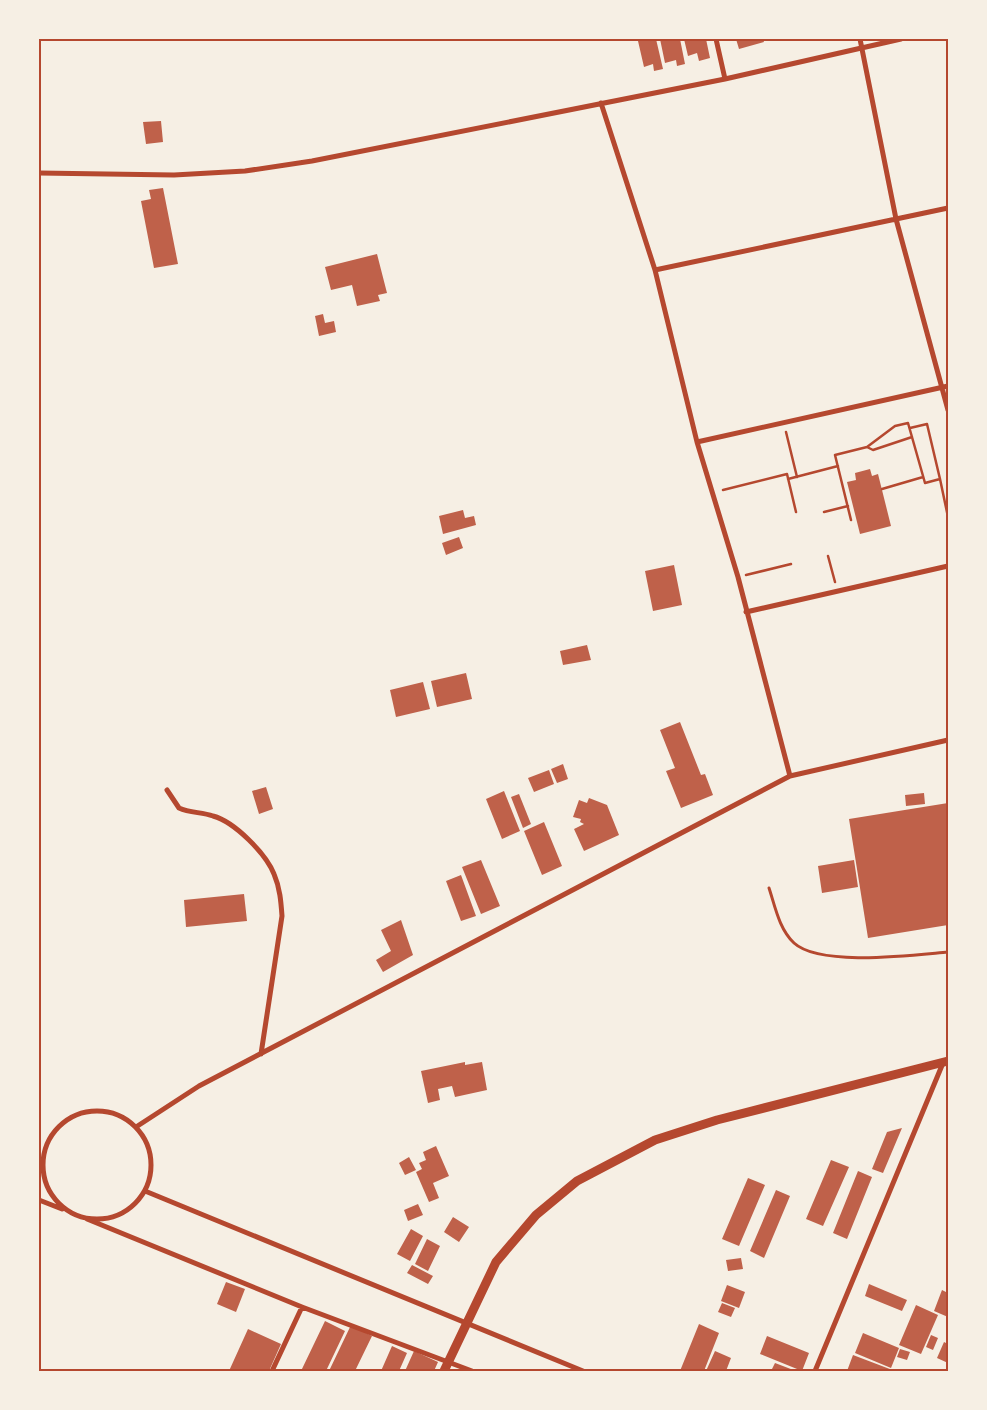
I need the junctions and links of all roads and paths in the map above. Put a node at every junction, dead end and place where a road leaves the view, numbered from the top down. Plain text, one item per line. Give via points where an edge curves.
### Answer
1 (716, 39) edge
2 (860, 39) edge
3 (901, 39) edge
4 (862, 47) junction
5 (725, 79) junction
6 (601, 103) junction
7 (39, 173) edge
8 (948, 208) edge
9 (896, 220) junction
10 (655, 270) junction
11 (946, 386) edge
12 (948, 410) edge
13 (784, 423) junction
14 (910, 428) junction
15 (912, 437) junction
16 (697, 442) junction
17 (867, 447) junction
18 (838, 466) junction
19 (797, 477) junction
20 (923, 477) junction
21 (788, 479) junction
22 (940, 479) junction
23 (882, 489) dead end
24 (712, 493) junction
25 (848, 506) junction
26 (796, 512) dead end
27 (824, 512) dead end
28 (948, 517) edge
29 (851, 520) dead end
30 (828, 556) dead end
31 (791, 564) dead end
32 (948, 566) edge
33 (738, 578) junction
34 (837, 590) junction
35 (746, 612) junction
36 (948, 740) edge
37 (790, 776) junction
38 (167, 790) dead end
39 (769, 888) dead end
40 (948, 952) edge
41 (261, 1054) junction
42 (946, 1062) edge
43 (136, 1127) junction
44 (41, 1153) edge
45 (145, 1191) junction
46 (39, 1200) edge
47 (65, 1210) junction
48 (87, 1219) junction
49 (302, 1307) junction
50 (466, 1324) junction
51 (449, 1362) junction
52 (272, 1371) edge
53 (444, 1371) edge
54 (472, 1371) edge
55 (583, 1371) edge
56 (815, 1371) edge

1 - 5 street
2 - 4 street
3 - 4 street
4 - 5 street
4 - 9 street
5 - 6 street
6 - 7 street via 312,162 245,171 174,175
6 - 10 street
8 - 9 street
9 - 10 street
9 - 11 street
10 - 16 street
11 - 12 street
11 - 13 street
13 - 16 street
13 - 19 path
14 - 15 path
14 - 17 path via 908,423 895,426
14 - 22 path via 927,424
15 - 17 path via 872,450
15 - 20 path
16 - 24 street
17 - 18 path via 835,455
18 - 19 path
18 - 25 path
19 - 21 path
20 - 22 path via 925,483
20 - 23 path
21 - 24 path via 787,474
21 - 26 path
22 - 28 path
24 - 33 street
25 - 27 path
25 - 29 path
30 - 34 path
31 - 33 path
32 - 34 street
33 - 35 street
34 - 35 street
35 - 37 street
36 - 37 street
37 - 41 street
38 - 41 street via 179,808 212,815 234,828 259,850 274,873 282,916
39 - 40 lane via 783,931 795,944 813,953 866,957
41 - 43 street via 199,1086
42 - 50 main road via 717,1120 655,1140 577,1181 536,1215 496,1262
42 - 56 street
43 - 44 street via 106,1111 81,1113 59,1126
43 - 45 street via 146,1141 151,1158
44 - 47 street via 46,1186
45 - 48 street via 120,1215 104,1220
45 - 50 street
46 - 47 street
47 - 48 street
48 - 49 street
49 - 51 street
49 - 52 street
50 - 51 main road
50 - 55 street
51 - 53 main road
51 - 54 street

